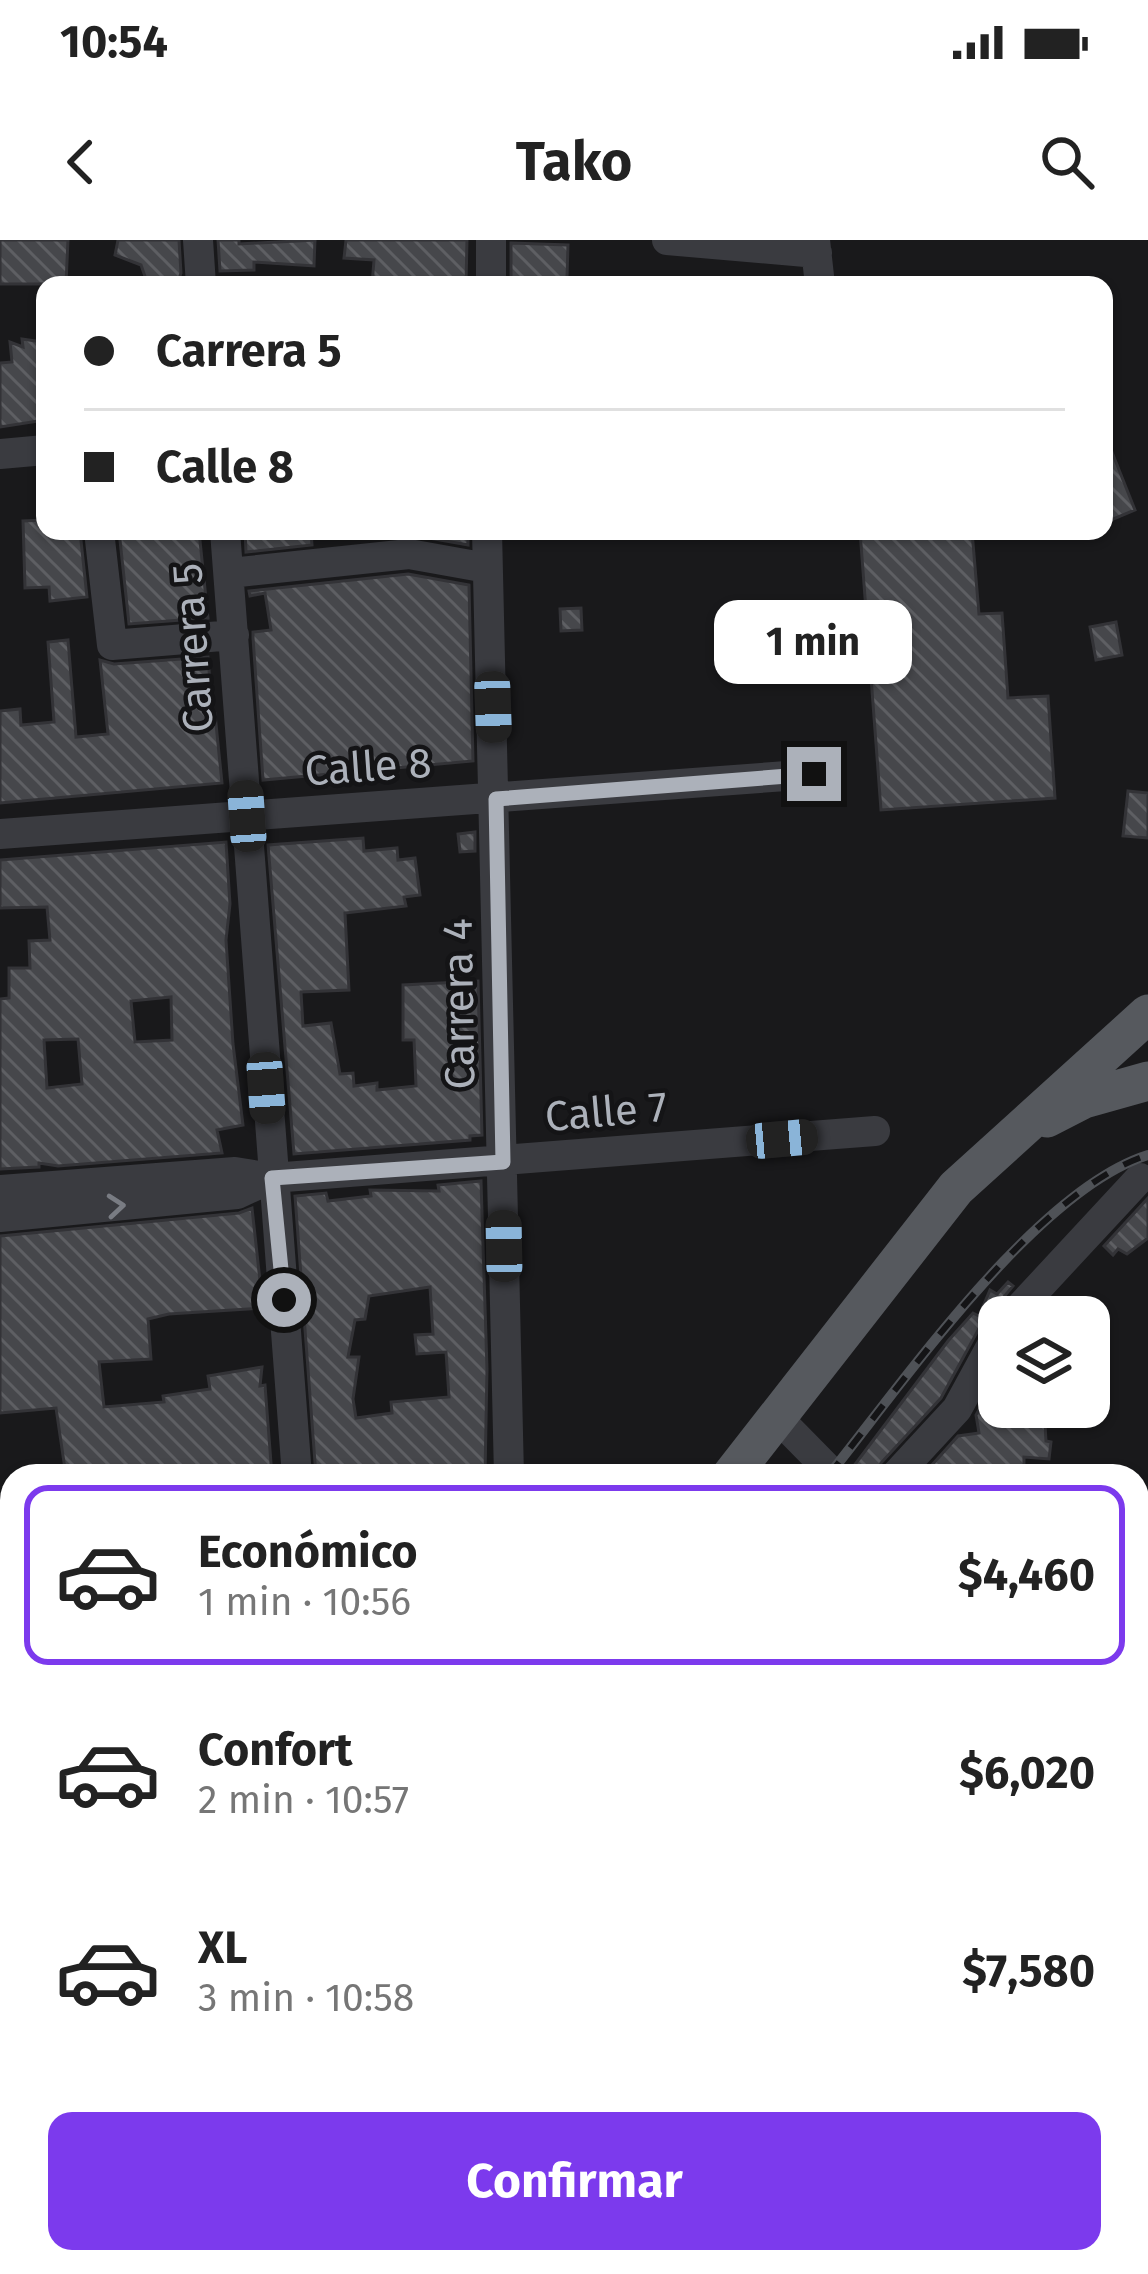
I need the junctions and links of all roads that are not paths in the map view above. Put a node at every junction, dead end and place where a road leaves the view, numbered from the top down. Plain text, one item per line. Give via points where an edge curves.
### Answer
1 (198, 240) edge
2 (491, 240) edge
3 (667, 240) edge
4 (816, 247) edge
5 (200, 276) edge
6 (490, 276) edge
7 (36, 451) edge
8 (0, 454) edge
9 (100, 540) edge
10 (226, 540) edge
11 (487, 540) edge
12 (487, 568) junction
13 (230, 573) junction
14 (234, 635) junction
15 (814, 774) dead end
16 (496, 799) junction
17 (247, 816) junction
18 (0, 834) edge
19 (1148, 1013) edge
20 (1148, 1081) edge
21 (875, 1131) dead end
22 (1021, 1131) junction
23 (503, 1162) junction
24 (272, 1178) junction
25 (1140, 1178) dead end
26 (0, 1190) edge
27 (0, 1217) edge
28 (1030, 1296) edge
29 (978, 1370) edge
30 (776, 1416) junction
31 (296, 1464) edge
32 (509, 1464) edge
33 (740, 1464) edge
34 (823, 1464) edge
35 (907, 1464) edge

1 - 5 street
2 - 6 street
3 - 4 street
7 - 8 street
9 - 14 street via 112,645
10 - 13 street, Carrera 5
11 - 12 street, Carrera 4
12 - 13 street via 409,554
12 - 16 street, Carrera 4
13 - 14 street, Carrera 5
14 - 17 street, Carrera 5
15 - 16 street, Calle 8
16 - 17 street, Calle 8
16 - 23 street, Carrera 4
17 - 18 street, Calle 8
17 - 24 street, Carrera 5
19 - 22 main road
20 - 22 main road via 1084,1099
21 - 23 street, Calle 7
22 - 30 main road via 956,1188
23 - 24 street, Calle 7
23 - 32 street, Carrera 4
24 - 26 street, Calle 7 via 235,1172
27 -> 24 street, Calle 7 via 237,1194
24 - 31 street, Carrera 5
25 - 28 street
29 - 35 street via 956,1409
30 - 33 main road
30 - 34 street

